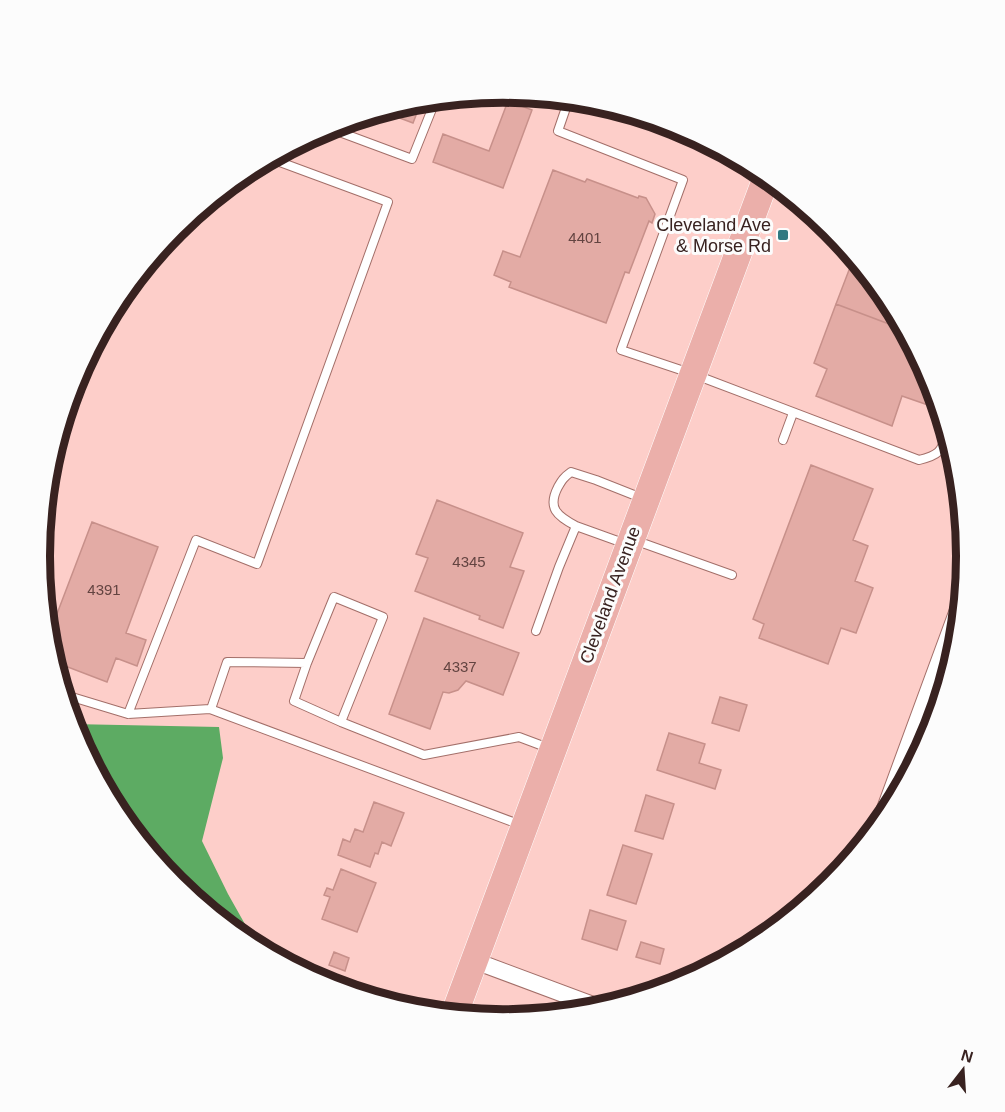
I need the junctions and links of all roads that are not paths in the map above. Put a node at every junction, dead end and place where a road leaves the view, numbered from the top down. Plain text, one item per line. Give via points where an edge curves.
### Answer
1 (566, 108) edge
2 (432, 109) edge
3 (341, 133) edge
4 (280, 162) edge
5 (763, 186) edge
6 (693, 374) junction
7 (793, 413) junction
8 (783, 440) dead end
9 (942, 447) edge
10 (646, 499) junction
11 (576, 526) junction
12 (630, 542) junction
13 (732, 575) dead end
14 (536, 631) dead end
15 (948, 636) edge
16 (307, 663) junction
17 (73, 697) edge
18 (211, 709) junction
19 (128, 714) junction
20 (341, 722) junction
21 (553, 750) junction
22 (894, 785) edge
23 (525, 826) junction
24 (475, 961) junction
25 (583, 1001) edge
26 (457, 1006) edge

1 - 6 lane via 558,131 682,180 621,350
2 - 3 lane via 412,159
4 - 19 lane via 388,202 258,564 196,540
5 - 6 main road, Cleveland Avenue
6 - 7 lane
6 - 10 main road, Cleveland Avenue
7 - 8 lane
7 - 9 lane via 919,460 931,457
10 - 11 lane via 571,472 558,486 553,507
10 - 12 main road, Cleveland Avenue
11 - 12 lane
11 - 14 lane
12 - 13 lane
12 - 21 main road, Cleveland Avenue
15 - 22 street
16 - 18 lane via 227,662
16 - 20 lane via 294,700
16 - 20 lane via 334,597 383,617
17 - 19 lane
18 - 19 lane
18 - 23 lane
20 - 21 lane via 424,755 519,737
21 - 23 main road, Cleveland Avenue
23 - 24 main road, Cleveland Avenue
24 - 25 street
24 - 26 main road, Cleveland Avenue

